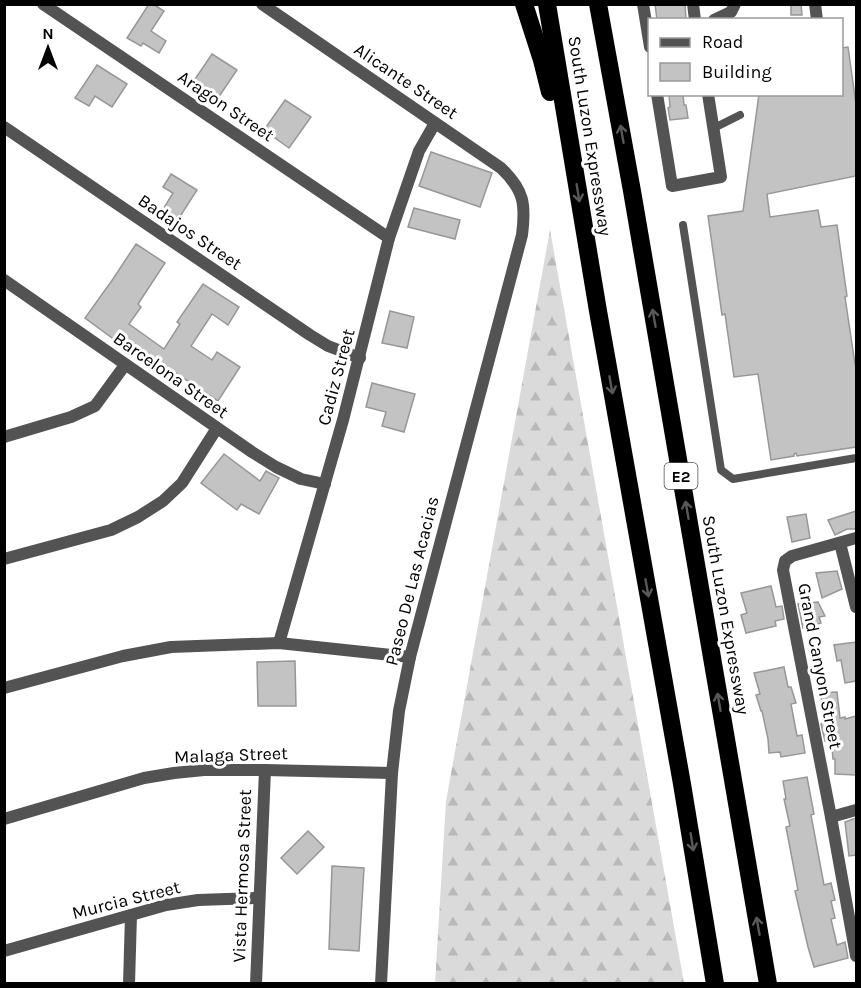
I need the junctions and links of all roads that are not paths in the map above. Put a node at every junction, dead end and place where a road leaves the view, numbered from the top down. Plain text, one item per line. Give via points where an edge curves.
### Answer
1 (42, 4) edge
2 (261, 4) edge
3 (524, 4) edge
4 (547, 4) edge
5 (598, 4) edge
6 (642, 4) edge
7 (735, 4) edge
8 (718, 18) edge
9 (648, 36) edge
10 (657, 96) edge
11 (708, 96) edge
12 (740, 115) dead end
13 (435, 123) junction
14 (4, 127) edge
15 (714, 128) junction
16 (568, 135) junction
17 (522, 196) joint
18 (683, 225) dead end
19 (389, 238) junction
20 (4, 280) edge
21 (360, 358) junction
22 (125, 365) junction
23 (217, 428) junction
24 (4, 437) edge
25 (856, 458) edge
26 (325, 484) junction
27 (856, 538) edge
28 (840, 543) junction
29 (4, 559) edge
30 (856, 607) edge
31 (279, 643) junction
32 (410, 657) junction
33 (4, 688) edge
34 (265, 770) junction
35 (392, 773) junction
36 (856, 810) edge
37 (831, 817) junction
38 (4, 819) edge
39 (259, 898) junction
40 (131, 915) junction
41 (4, 951) edge
42 (856, 956) edge
43 (129, 984) edge
44 (256, 984) edge
45 (381, 984) edge
46 (715, 984) edge
47 (768, 984) edge

1 - 19 street, Aragon Street
2 - 13 street, Alicante Street
3 - 16 highway via 551,96
4 - 16 highway, South Luzon Expressway
47 -> 5 highway, South Luzon Expressway / E2
6 - 9 street
7 - 8 street via 731,12
10 - 15 street via 672,186 721,177
11 - 15 street
12 - 15 lane
13 - 17 street, Alicante Street via 501,168
13 - 19 street, Cadiz Street via 419,151
14 - 21 street, Badajos Street via 310,335
16 -> 46 highway, South Luzon Expressway
17 - 32 street, Paseo De Las Acacias via 522,235
18 - 25 lane via 721,470 734,479
19 - 21 street, Cadiz Street
20 - 22 street, Barcelona Street
21 - 26 street, Cadiz Street
22 - 23 street, Barcelona Street
22 - 24 street via 95,406
23 - 26 street, Barcelona Street via 276,467 301,479
23 - 29 street via 182,483 138,518 111,530
26 - 31 street, Cadiz Street
27 - 28 street
28 - 30 street
28 - 37 street, Grand Canyon Street via 792,556 785,561 783,570
31 - 32 street
31 - 33 street via 171,647
32 - 35 street, Paseo De Las Acacias
34 - 35 street, Malaga Street
34 - 38 street, Malaga Street via 204,770 144,778
34 - 39 street, Vista Hermosa Street
35 - 45 street, Paseo De Las Acacias
36 - 37 street
37 - 42 street, Grand Canyon Street
39 - 40 street, Murcia Street via 198,900
39 - 44 street, Vista Hermosa Street
40 - 41 street, Murcia Street
40 - 43 street

